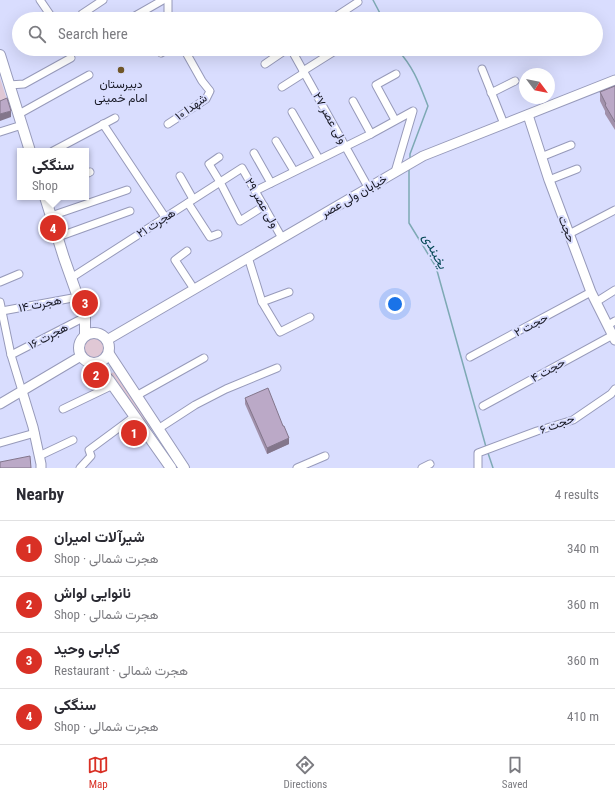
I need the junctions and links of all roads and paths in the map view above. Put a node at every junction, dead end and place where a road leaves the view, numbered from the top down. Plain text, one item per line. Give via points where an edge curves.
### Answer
1 (40, 0) edge
2 (103, 0) edge
3 (163, 0) edge
4 (168, 0) edge
5 (358, 2) dead end
6 (48, 12) edge
7 (85, 12) edge
8 (142, 12) edge
9 (168, 12) edge
10 (347, 12) edge
11 (0, 55) edge
12 (188, 56) edge
13 (277, 56) edge
14 (295, 56) edge
15 (328, 56) edge
16 (71, 58) dead end
17 (265, 64) dead end
18 (482, 69) dead end
19 (304, 72) junction
20 (396, 74) dead end
21 (89, 75) dead end
22 (615, 80) edge
23 (515, 81) dead end
24 (9, 85) junction
25 (282, 87) dead end
26 (492, 93) junction
27 (353, 101) dead end
28 (292, 112) dead end
29 (18, 114) junction
30 (528, 115) junction
31 (115, 118) dead end
32 (395, 120) junction
33 (103, 124) junction
34 (168, 124) dead end
35 (504, 124) junction
36 (22, 126) junction
37 (0, 132) edge
38 (371, 134) junction
39 (276, 141) dead end
40 (571, 145) dead end
41 (345, 146) junction
42 (29, 148) edge
43 (59, 148) edge
44 (254, 153) dead end
45 (219, 157) dead end
46 (541, 158) junction
47 (319, 159) junction
48 (242, 168) joint
49 (577, 168) dead end
50 (294, 172) junction
51 (395, 172) junction
52 (180, 176) dead end
53 (549, 180) junction
54 (220, 182) junction
55 (271, 183) junction
56 (368, 187) junction
57 (127, 190) dead end
58 (255, 191) junction
59 (46, 200) edge
60 (190, 201) junction
61 (264, 206) junction
62 (130, 211) dead end
63 (614, 213) edge
64 (51, 216) junction
65 (165, 218) junction
66 (218, 234) dead end
67 (569, 234) junction
68 (58, 237) junction
69 (282, 238) junction
70 (187, 251) dead end
71 (248, 257) junction
72 (19, 274) dead end
73 (71, 278) junction
74 (0, 282) edge
75 (194, 289) junction
76 (615, 290) edge
77 (289, 292) dead end
78 (591, 292) junction
79 (78, 297) junction
80 (0, 302) edge
81 (262, 302) junction
82 (596, 302) junction
83 (2, 311) junction
84 (86, 316) junction
85 (310, 317) dead end
86 (611, 323) edge
87 (98, 333) junction
88 (85, 335) junction
89 (614, 337) edge
90 (108, 340) junction
91 (109, 354) junction
92 (11, 355) junction
93 (81, 356) junction
94 (470, 357) dead end
95 (204, 358) dead end
96 (93, 364) junction
97 (277, 368) dead end
98 (113, 385) junction
99 (615, 389) edge
100 (22, 391) junction
101 (136, 396) junction
102 (1, 400) edge
103 (483, 406) dead end
104 (63, 410) dead end
105 (135, 416) junction
106 (158, 429) junction
107 (35, 433) junction
108 (74, 440) dead end
109 (0, 443) edge
110 (39, 456) junction
111 (325, 456) dead end
112 (430, 464) dead end
113 (41, 468) edge
114 (80, 468) edge
115 (171, 468) edge
116 (184, 468) edge
117 (297, 468) edge
118 (422, 468) edge
119 (478, 468) edge

1 - 6 street
2 - 7 street
3 - 8 street
4 - 9 street
5 - 10 street
11 - 24 main road
12 - 34 street, شهدا ۱۰ via 210,91 206,99
13 - 17 street
14 - 19 street, ولی عصر ۲۷
15 - 19 street
16 - 24 street via 24,84
18 - 26 street
19 - 25 street
19 - 41 street, ولی عصر ۲۷
20 - 32 street via 376,85
21 - 29 street
22 - 30 main road, خیابان ولی عصر
23 - 26 street
24 - 29 main road
26 - 35 street
27 - 38 street
28 - 47 street
29 - 36 main road
30 - 35 main road, خیابان ولی عصر
30 - 46 main road, حجت
31 - 33 street
32 - 38 street
32 - 51 street via 413,111
33 - 43 street
33 - 65 street
35 - 51 main road, خیابان ولی عصر via 423,156
36 - 37 street
36 - 42 main road
38 - 41 street
39 - 50 street
40 - 46 street
41 - 47 street
41 - 56 street, ولی عصر ۲۷
44 - 55 street
45 - 54 street via 209,164
46 - 53 main road, حجت
47 - 50 street
48 - 54 street, هجرت ۲۱
48 - 58 street, ولی عصر ۲۹
49 - 53 street
50 - 55 street
51 - 56 main road, خیابان ولی عصر
52 - 60 street
53 - 67 main road, حجت
54 - 60 street, هجرت ۲۱
54 - 61 street via 240,221
55 - 58 street
56 - 69 main road, خیابان ولی عصر
57 - 64 street
58 - 61 street, ولی عصر ۲۹
59 - 64 main road
60 - 65 street, هجرت ۲۱
60 - 66 street via 210,237
61 - 69 street, ولی عصر ۲۹
62 - 68 street
63 - 67 street
64 - 68 main road
65 - 73 street, هجرت ۲۱
67 - 78 main road, حجت
68 - 73 main road
69 - 71 main road, خیابان ولی عصر
70 - 75 street via 175,260
71 - 75 main road, خیابان ولی عصر
71 - 81 street
72 - 74 street
73 - 79 main road
75 - 90 main road, خیابان ولی عصر
76 - 82 street
77 - 81 street
78 - 82 main road, حجت
78 - 94 street, حجت ۲
79 - 83 street, هجرت ۱۴
79 - 84 main road
80 - 83 street
81 - 85 street via 280,332
82 - 86 main road, حجت
83 - 92 street
84 - 87 main road
84 - 88 main road
84 - 92 street, هجرت ۱۶
86 - 89 main road, حجت
87 - 88 main road
87 - 90 main road
88 - 93 main road via 79,347
89 - 103 street, حجت ۴
90 - 91 main road
91 - 96 main road via 102,361
91 - 101 main road
92 - 100 street
93 - 96 main road
93 - 100 main road
95 - 101 street
96 - 98 main road
97 - 106 street via 194,405
98 - 104 street
98 - 105 main road
99 - 119 street, حجت ۶ via 573,420 478,453
100 - 102 main road
100 - 107 main road
101 - 106 main road
105 - 114 street via 89,450 91,456
105 - 115 main road
106 - 116 main road
107 - 109 street
107 - 110 main road
108 - 110 street
110 - 113 main road
111 - 117 street
112 - 118 street

